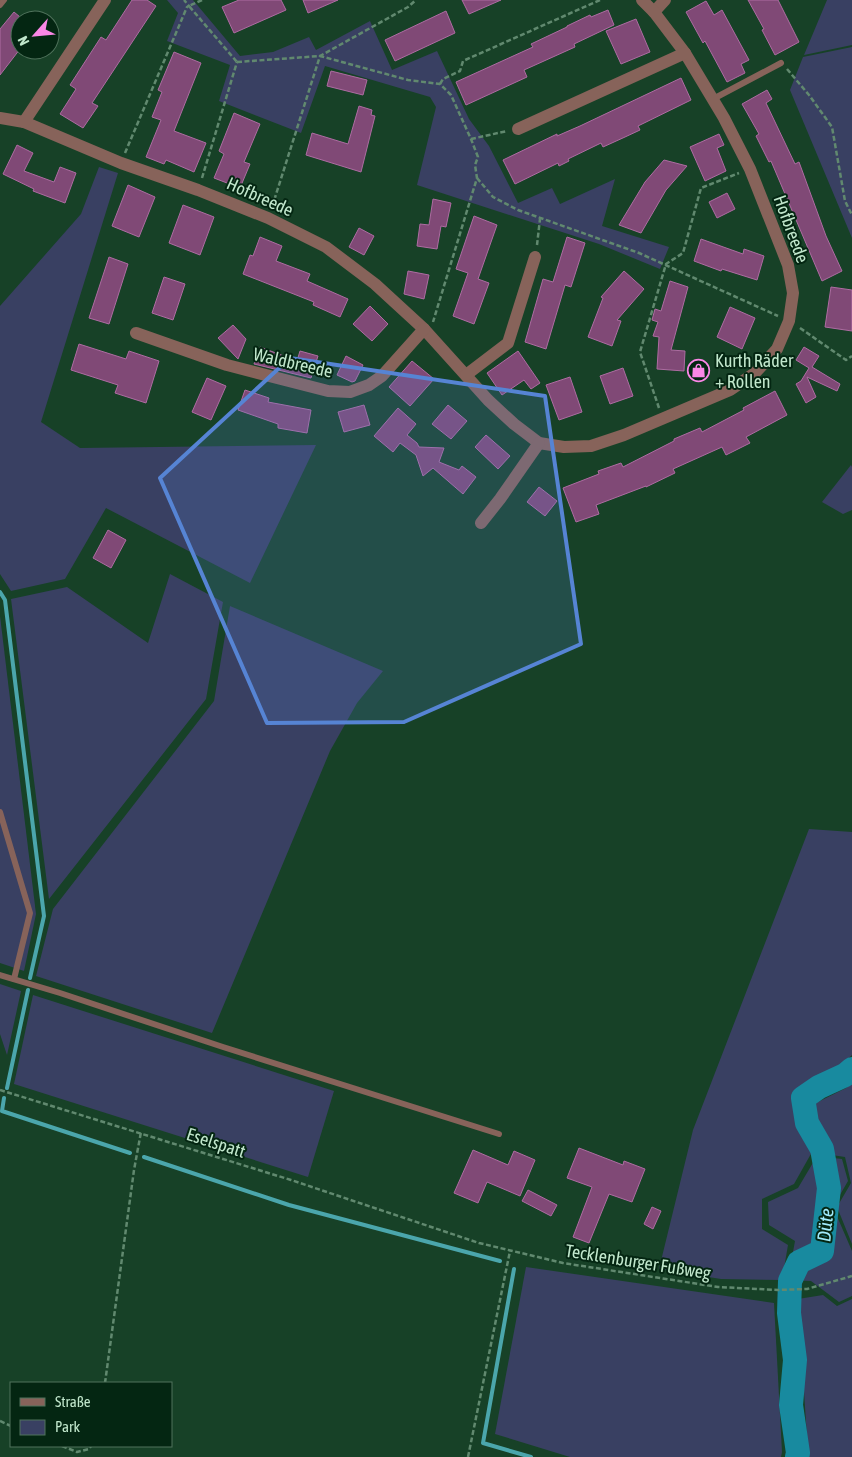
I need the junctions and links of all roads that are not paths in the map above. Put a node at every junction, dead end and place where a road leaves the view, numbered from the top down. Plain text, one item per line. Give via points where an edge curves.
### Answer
1 (4, 0) edge
2 (104, 0) edge
3 (642, 0) edge
4 (665, 0) edge
5 (0, 5) edge
6 (654, 12) junction
7 (685, 53) junction
8 (781, 63) road end
9 (713, 99) junction
10 (0, 118) edge
11 (24, 122) junction
12 (518, 128) road end
13 (535, 257) road end
14 (424, 329) junction
15 (136, 333) dead end
16 (466, 375) junction
17 (539, 443) junction
18 (480, 524) dead end
19 (0, 812) edge
20 (0, 975) edge
21 (14, 979) junction
22 (499, 1134) dead end

1 - 5 lane
2 - 11 street
3 - 6 street, Hofbreede
4 - 6 street
6 - 7 street, Hofbreede
7 - 9 street, Hofbreede
7 - 12 street
8 - 9 lane
9 - 17 street, Hofbreede via 750,169 788,265 793,293 789,321 777,349 755,373 730,390 624,435 591,446 564,447
10 - 11 street, Hofbreede
11 - 14 street, Hofbreede via 121,163 268,218 326,248 375,284
13 - 16 street via 508,343
14 - 15 street, Waldbreede via 382,376 350,392 328,391 227,365
14 - 16 street, Hofbreede
16 - 17 street, Hofbreede via 492,404
17 - 18 street
19 - 21 lane via 30,913
20 - 21 lane
21 - 22 lane

